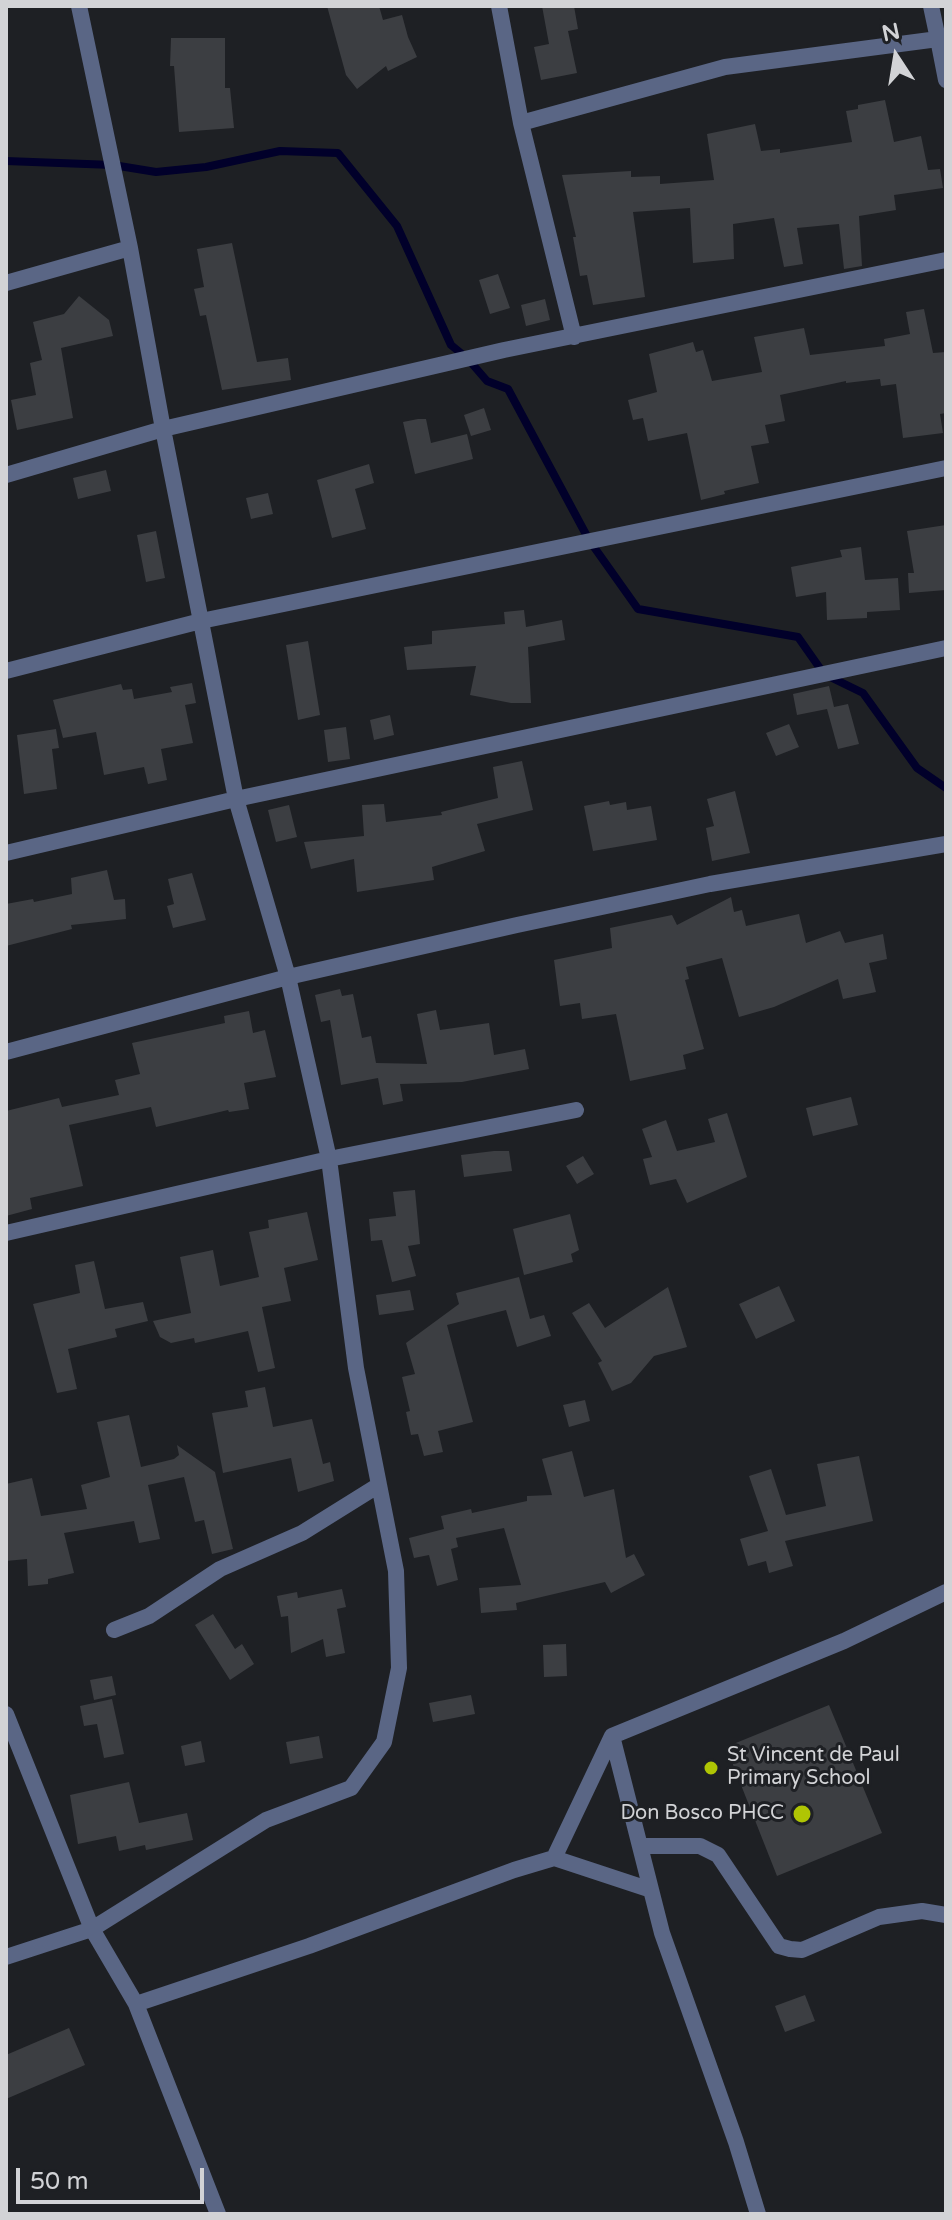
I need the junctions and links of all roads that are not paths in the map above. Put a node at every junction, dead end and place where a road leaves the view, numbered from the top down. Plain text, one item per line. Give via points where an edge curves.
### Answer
1 (79, 6) edge
2 (499, 6) edge
3 (931, 6) edge
4 (942, 38) edge
5 (946, 80) edge
6 (521, 123) junction
7 (130, 248) junction
8 (946, 260) edge
9 (6, 283) edge
10 (574, 337) junction
11 (163, 429) junction
12 (946, 468) edge
13 (6, 475) edge
14 (201, 621) junction
15 (946, 648) edge
16 (6, 671) edge
17 (236, 799) junction
18 (946, 844) edge
19 (6, 853) edge
20 (288, 977) junction
21 (6, 1052) edge
22 (576, 1110) dead end
23 (329, 1159) junction
24 (6, 1233) edge
25 (379, 1485) junction
26 (946, 1592) edge
27 (114, 1630) dead end
28 (6, 1714) edge
29 (612, 1736) junction
30 (640, 1846) junction
31 (554, 1858) junction
32 (651, 1890) junction
33 (946, 1915) edge
34 (92, 1929) junction
35 (6, 1957) edge
36 (136, 2004) junction
37 (218, 2214) edge
38 (758, 2214) edge

1 - 7 street
2 - 6 street
3 - 4 street
4 - 5 street
4 - 6 street via 725,67
6 - 10 street
7 - 9 street
7 - 11 street
8 - 10 street
10 - 11 street
11 - 13 street
11 - 14 street
12 - 14 street
14 - 16 street
14 - 17 street
15 - 17 street
17 - 19 street
17 - 20 street
18 - 20 street via 710,884
20 - 21 street
20 - 23 street
22 - 23 street
23 - 24 street
23 - 25 street via 356,1368
25 - 27 street via 302,1533 220,1569 149,1616
25 - 34 street via 396,1571 399,1668 384,1742 351,1788 266,1820
26 - 29 street via 844,1641
28 - 34 street
29 - 30 street
29 - 31 street
30 - 32 street
30 - 33 street via 700,1846 718,1855 779,1946 790,1949 802,1950 879,1917 922,1911
31 - 32 street
31 - 36 street
32 - 38 street
34 - 35 street
34 - 36 street
36 - 37 street

